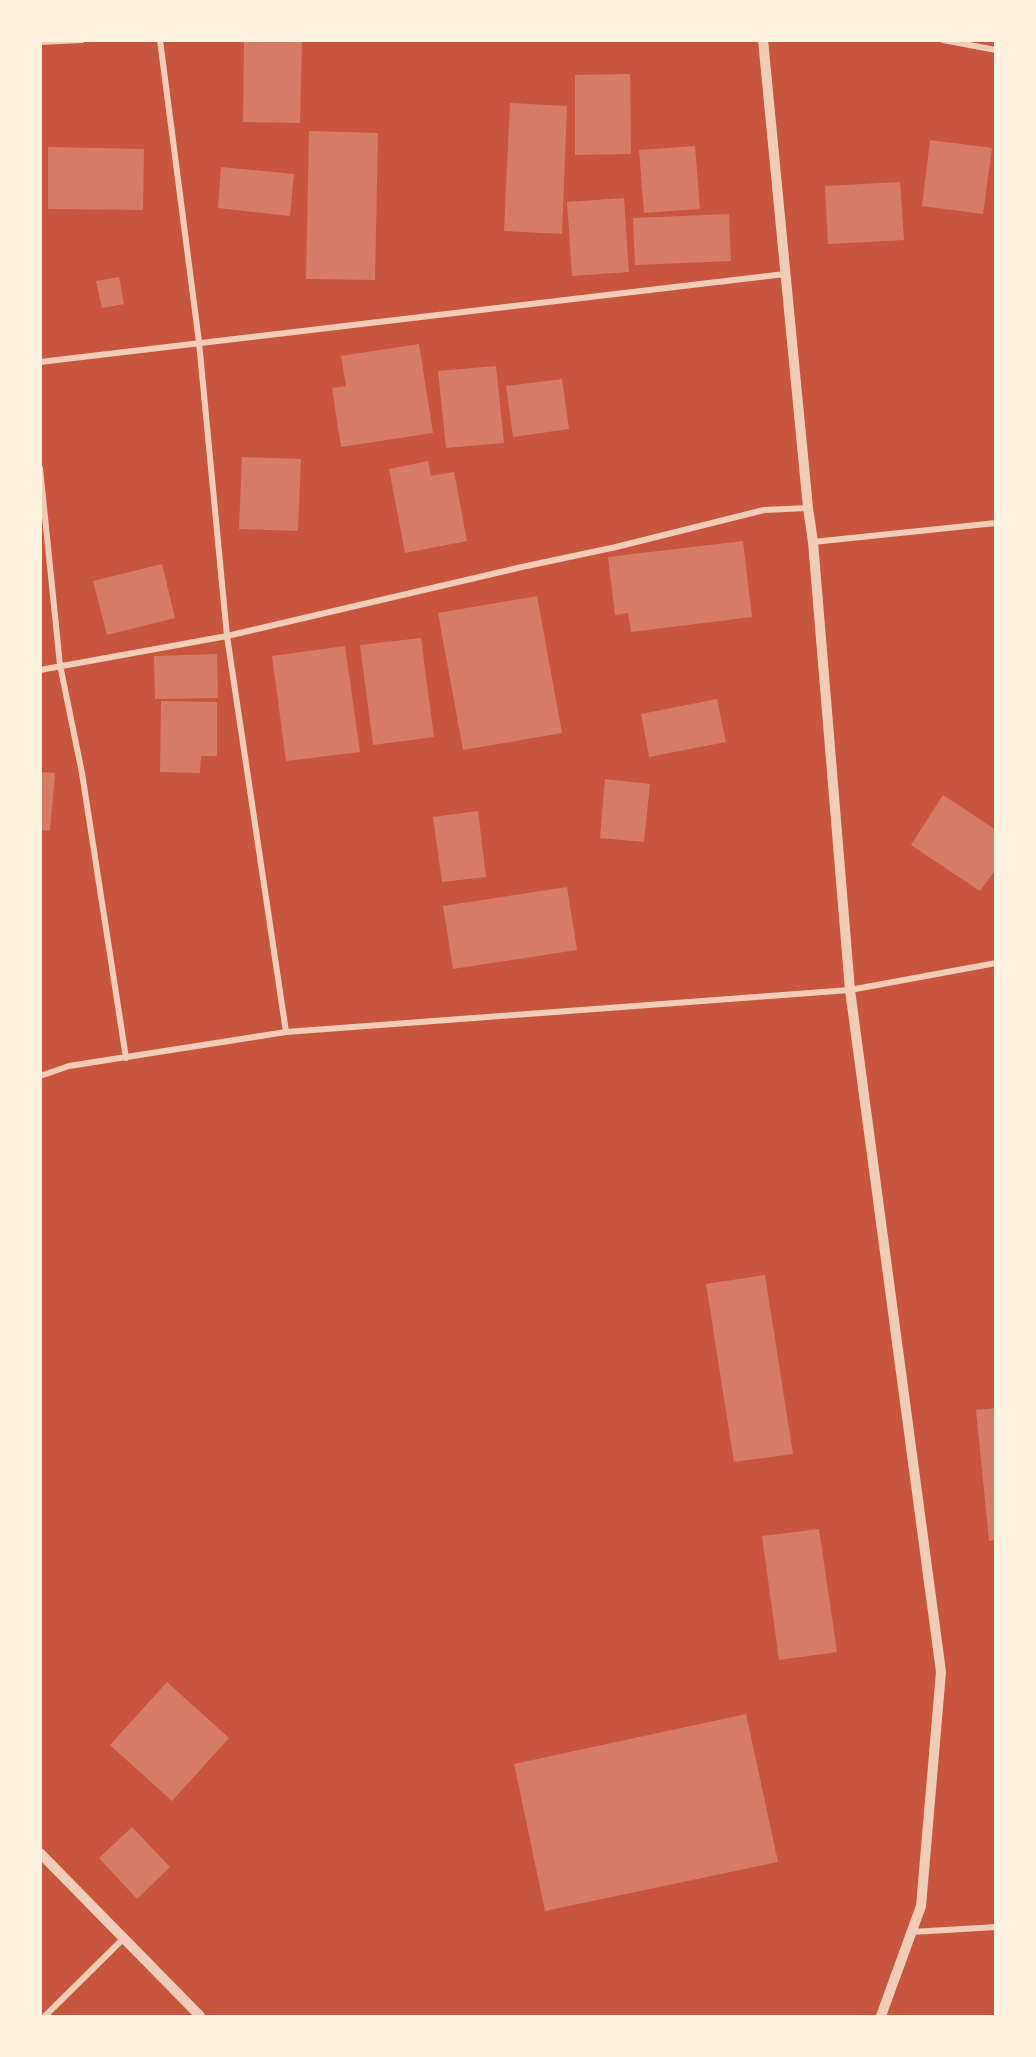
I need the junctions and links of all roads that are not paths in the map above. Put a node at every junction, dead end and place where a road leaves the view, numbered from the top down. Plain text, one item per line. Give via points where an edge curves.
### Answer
1 (81, 40) edge
2 (160, 40) edge
3 (763, 40) edge
4 (943, 40) edge
5 (40, 42) edge
6 (996, 50) edge
7 (785, 274) junction
8 (199, 342) junction
9 (40, 362) edge
10 (40, 468) edge
11 (808, 508) junction
12 (996, 523) edge
13 (813, 542) junction
14 (227, 636) junction
15 (60, 665) junction
16 (40, 670) edge
17 (996, 963) edge
18 (850, 990) junction
19 (286, 1032) junction
20 (126, 1058) junction
21 (40, 1076) edge
22 (40, 1853) edge
23 (996, 1927) edge
24 (912, 1932) junction
25 (124, 1938) junction
26 (45, 2016) edge
27 (200, 2016) edge
28 (881, 2016) edge

1 - 5 street
2 - 8 street
3 - 7 street
4 - 6 street
7 - 8 street
7 - 11 street
8 - 9 street
8 - 14 street
10 - 15 street
11 - 13 street
11 - 14 street via 764,510
12 - 13 street
13 - 18 street
14 - 15 street
14 - 19 street
15 - 16 street
15 - 20 street via 82,773
17 - 18 street
18 - 19 street
18 - 24 street via 941,1672 921,1906
19 - 20 street
20 - 21 street via 69,1066
22 - 25 street
23 - 24 street
24 - 28 street
25 - 26 street
25 - 27 street

